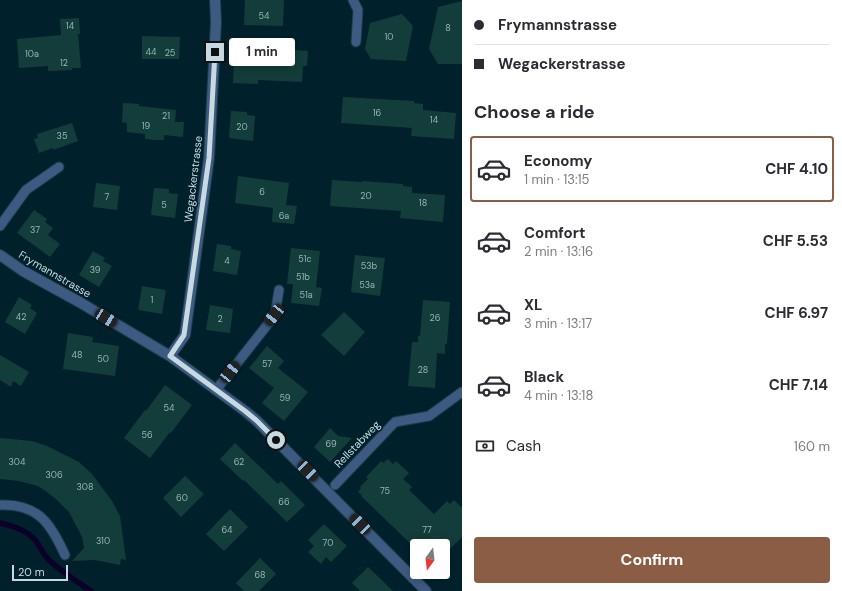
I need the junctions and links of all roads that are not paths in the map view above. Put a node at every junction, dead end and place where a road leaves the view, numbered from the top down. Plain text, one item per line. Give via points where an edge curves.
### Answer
1 (215, 0) edge
2 (353, 0) edge
3 (356, 42) dead end
4 (59, 167) dead end
5 (0, 226) edge
6 (0, 255) edge
7 (279, 290) dead end
8 (170, 356) junction
9 (216, 390) junction
10 (462, 392) edge
11 (334, 485) dead end
12 (0, 505) edge
13 (66, 555) dead end
14 (422, 590) edge

1 - 8 street, Wegackerstrasse via 209,158 184,335
2 - 3 lane via 358,10
4 - 5 lane via 26,190
6 - 8 street, Frymannstrasse via 23,271 81,302
7 - 9 lane via 274,315
8 - 9 street, Frymannstrasse
9 - 14 street, Frymannstrasse via 256,420
10 - 11 lane, Rellstabweg via 429,416 395,422
12 - 13 lane via 28,509 40,516 49,525

